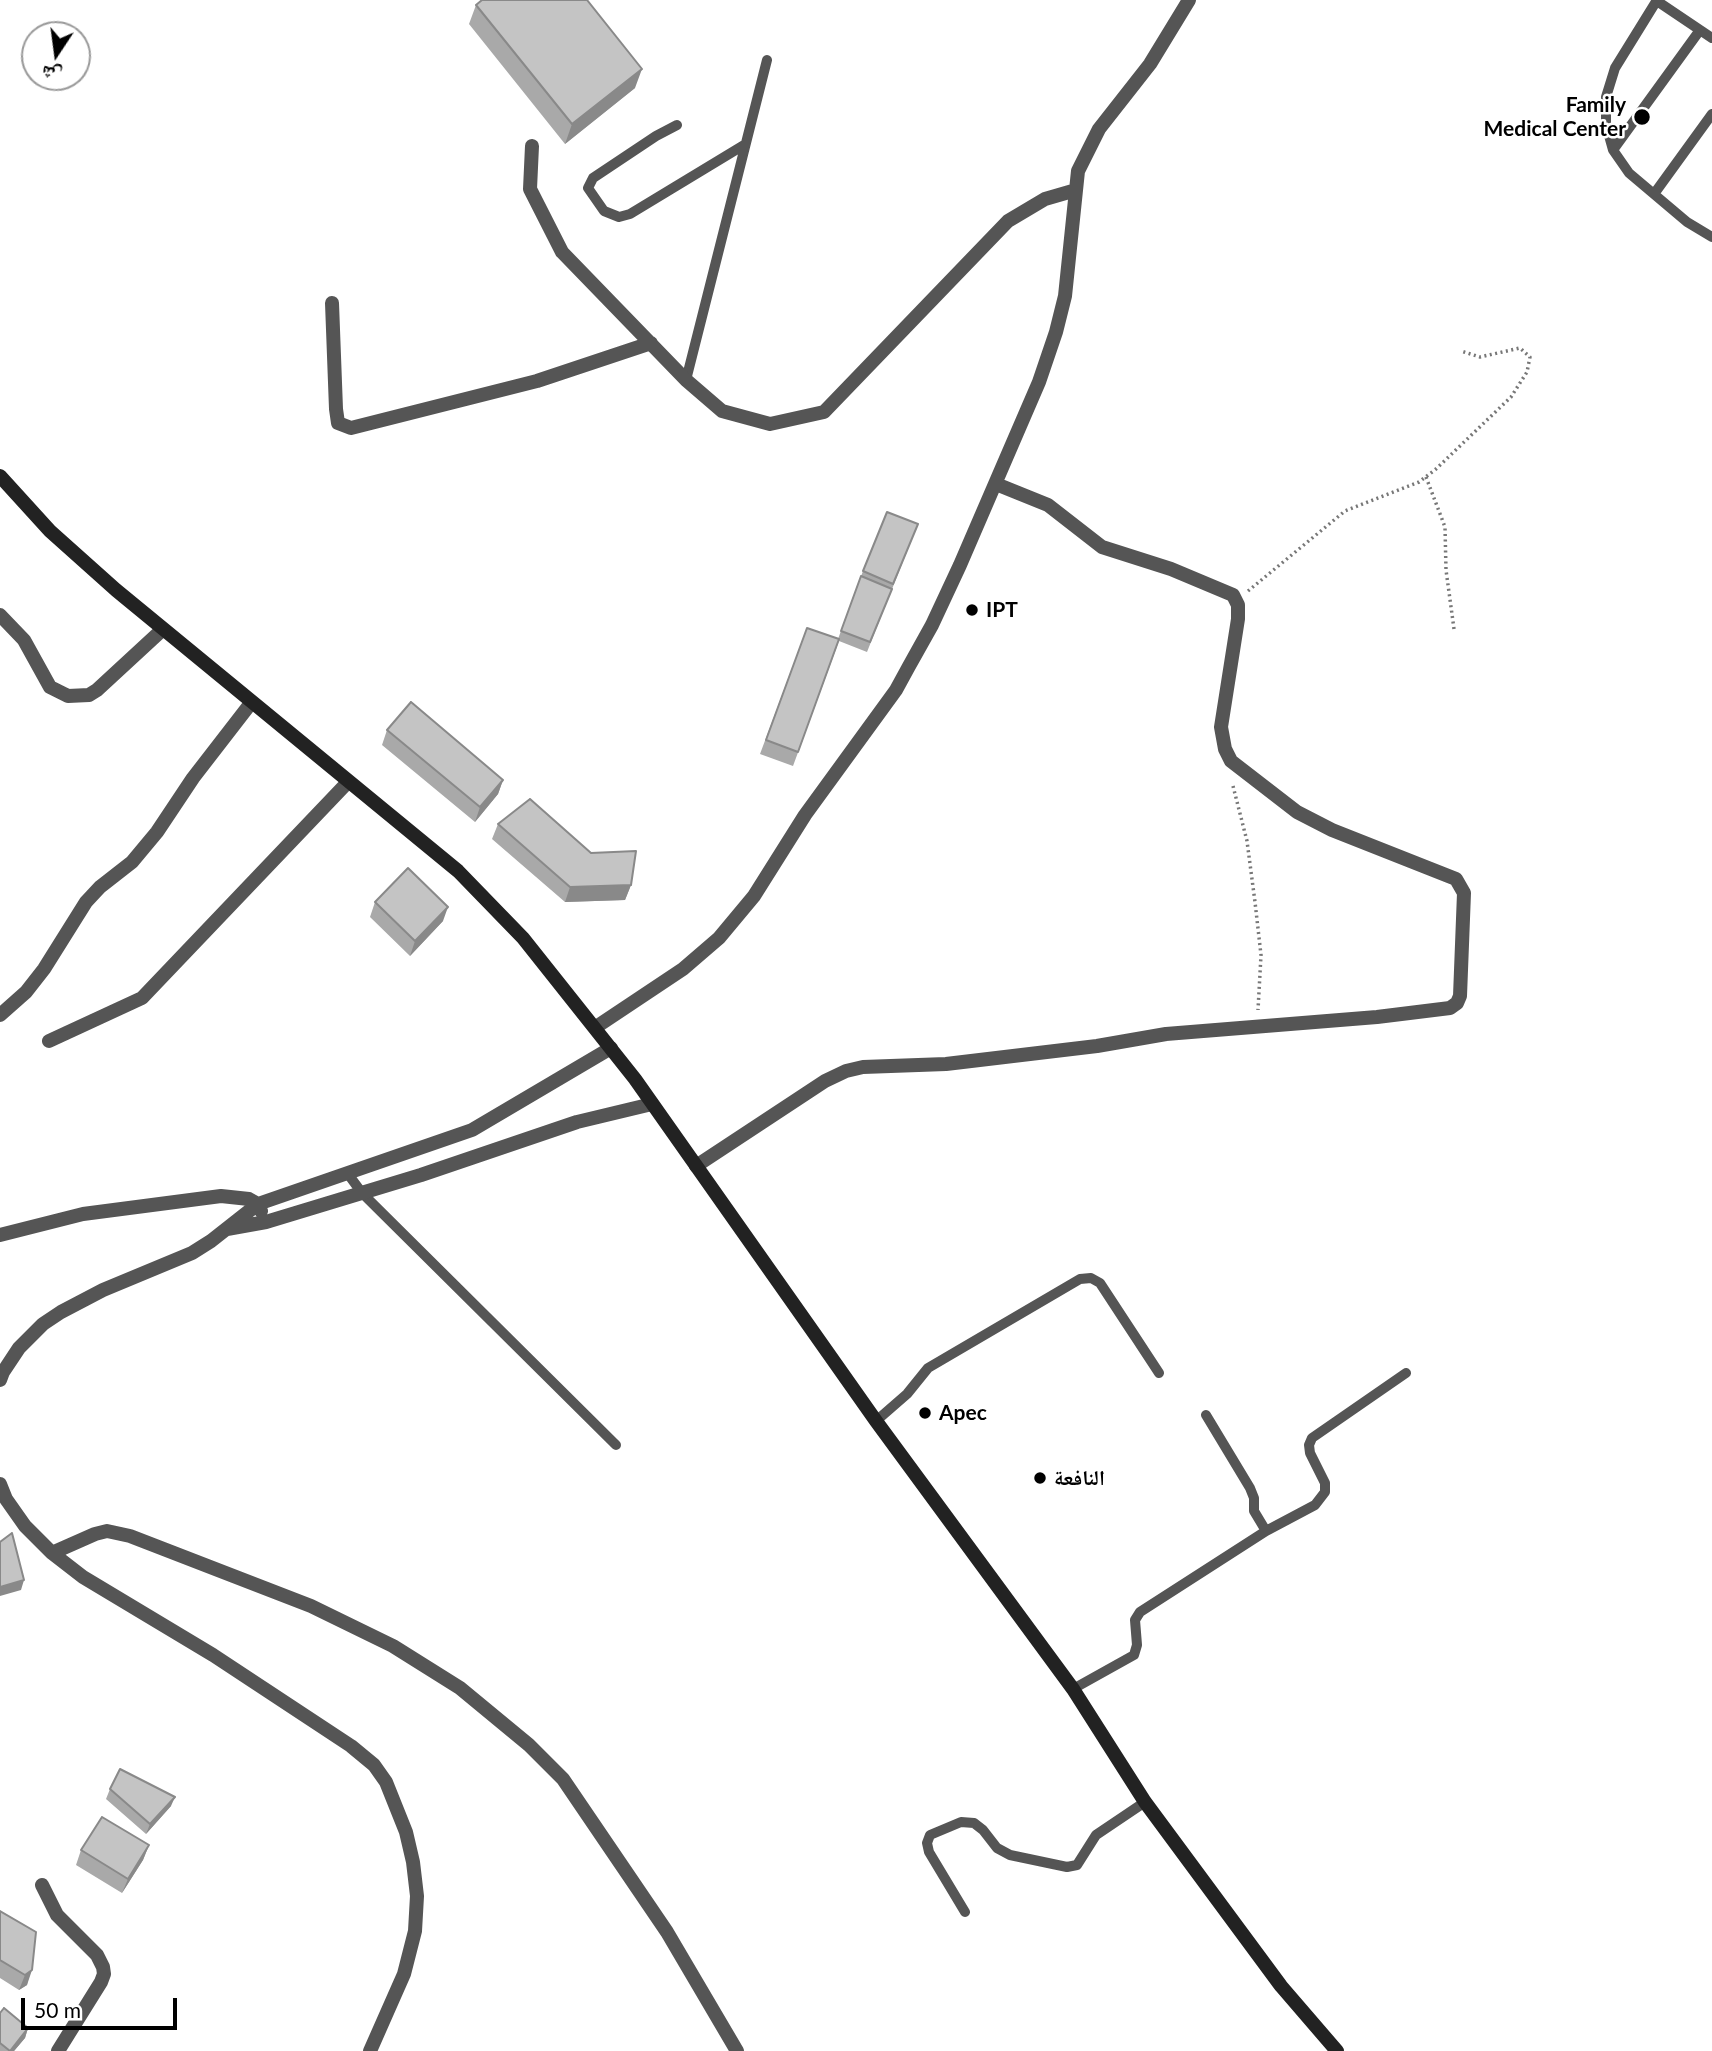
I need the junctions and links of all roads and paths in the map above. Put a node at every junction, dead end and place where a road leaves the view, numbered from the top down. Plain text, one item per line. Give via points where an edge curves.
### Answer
1 (1189, 0) edge
2 (1657, 1) edge
3 (1700, 30) junction
4 (1712, 38) edge
5 (767, 60) dead end
6 (1712, 114) edge
7 (677, 125) dead end
8 (744, 145) junction
9 (532, 146) dead end
10 (1613, 150) junction
11 (1076, 190) junction
12 (1654, 194) junction
13 (1712, 237) edge
14 (332, 303) dead end
15 (651, 344) junction
16 (1461, 351) dead end
17 (686, 380) junction
18 (0, 476) edge
19 (1425, 477) junction
20 (996, 484) junction
21 (1235, 598) junction
22 (0, 615) edge
23 (1454, 629) dead end
24 (162, 630) junction
25 (251, 704) junction
26 (1231, 761) junction
27 (348, 782) junction
28 (0, 1015) edge
29 (1257, 1026) junction
30 (596, 1027) junction
31 (49, 1041) dead end
32 (611, 1048) junction
33 (652, 1104) junction
34 (412, 1152) junction
35 (696, 1166) junction
36 (348, 1174) junction
37 (421, 1175) junction
38 (362, 1193) junction
39 (258, 1204) junction
40 (266, 1222) junction
41 (226, 1230) junction
42 (0, 1235) edge
43 (1159, 1373) dead end
44 (1406, 1373) dead end
45 (0, 1380) edge
46 (1206, 1415) dead end
47 (876, 1421) junction
48 (616, 1445) dead end
49 (0, 1484) edge
50 (3, 1500) edge
51 (1266, 1531) junction
52 (52, 1553) junction
53 (1073, 1689) junction
54 (1145, 1802) junction
55 (42, 1885) dead end
56 (965, 1912) dead end
57 (58, 2051) edge
58 (370, 2051) edge
59 (737, 2051) edge
60 (1337, 2051) edge

1 - 11 street via 1150,64 1100,129 1079,171
2 - 3 lane
2 - 10 lane via 1615,68 1606,97 1606,125
3 - 4 lane
3 - 10 lane
5 - 8 lane
6 - 12 lane
7 - 8 lane via 593,178 588,188 604,211 619,217 630,214
8 - 17 lane
9 - 15 street via 530,188 562,252
10 - 12 lane via 1629,173
11 - 17 street via 1045,199 1008,221 824,412 770,424 722,411
11 - 20 street via 1069,266 1056,332
12 - 13 lane
14 - 15 street via 338,424 351,428 537,381
15 - 17 street
16 - 19 path via 1480,357 1520,348 1530,357 1527,372 1511,397
18 - 24 main road via 50,530
19 - 21 path via 1345,511
19 - 23 path via 1445,527
20 - 21 street via 1048,505 1102,547 1171,569
20 - 30 street via 932,625 896,690 754,896 719,938 683,969
21 - 26 street via 1238,620 1221,727
22 - 24 street via 24,640 50,687 68,696 97,690
24 - 25 main road
25 - 27 main road
25 - 28 street via 157,832 132,862 86,902 44,969
26 - 29 path via 1247,841 1261,955
26 - 29 street via 1297,812 1456,878 1464,893 1460,996 1455,1007
27 - 30 main road via 458,871 523,938
27 - 31 street via 142,999
29 - 35 street via 946,1064 846,1071
30 - 32 main road
32 - 33 main road
32 - 34 street via 472,1130
33 - 35 main road
33 - 37 street via 577,1122
34 - 36 street
34 - 37 street
35 - 47 main road
36 - 38 lane
36 - 39 street
37 - 38 street
38 - 40 street
38 - 48 lane
39 - 40 street
39 - 41 street
39 - 42 street via 221,1196 83,1214
40 - 41 street
41 - 45 street via 178,1260 61,1312 19,1348
43 - 47 lane via 1100,1283 1080,1279 928,1367 907,1394
44 - 51 lane via 1312,1438 1310,1453 1325,1492 1315,1505
46 - 51 lane via 1250,1488 1254,1511
47 - 53 main road
49 - 50 street
50 - 52 street
51 - 53 lane via 1140,1612 1135,1620 1138,1645 1134,1655
52 - 58 street via 351,1746 386,1782 413,1862 416,1919 404,1974
52 - 59 street via 107,1531 130,1536 311,1606 393,1646 460,1688 563,1779 648,1901
53 - 54 main road
54 - 56 lane via 1096,1835 1077,1866 1010,1855 974,1823 961,1822 930,1835 929,1852
54 - 60 main road via 1281,1986
55 - 57 street via 57,1915 97,1955 104,1974

